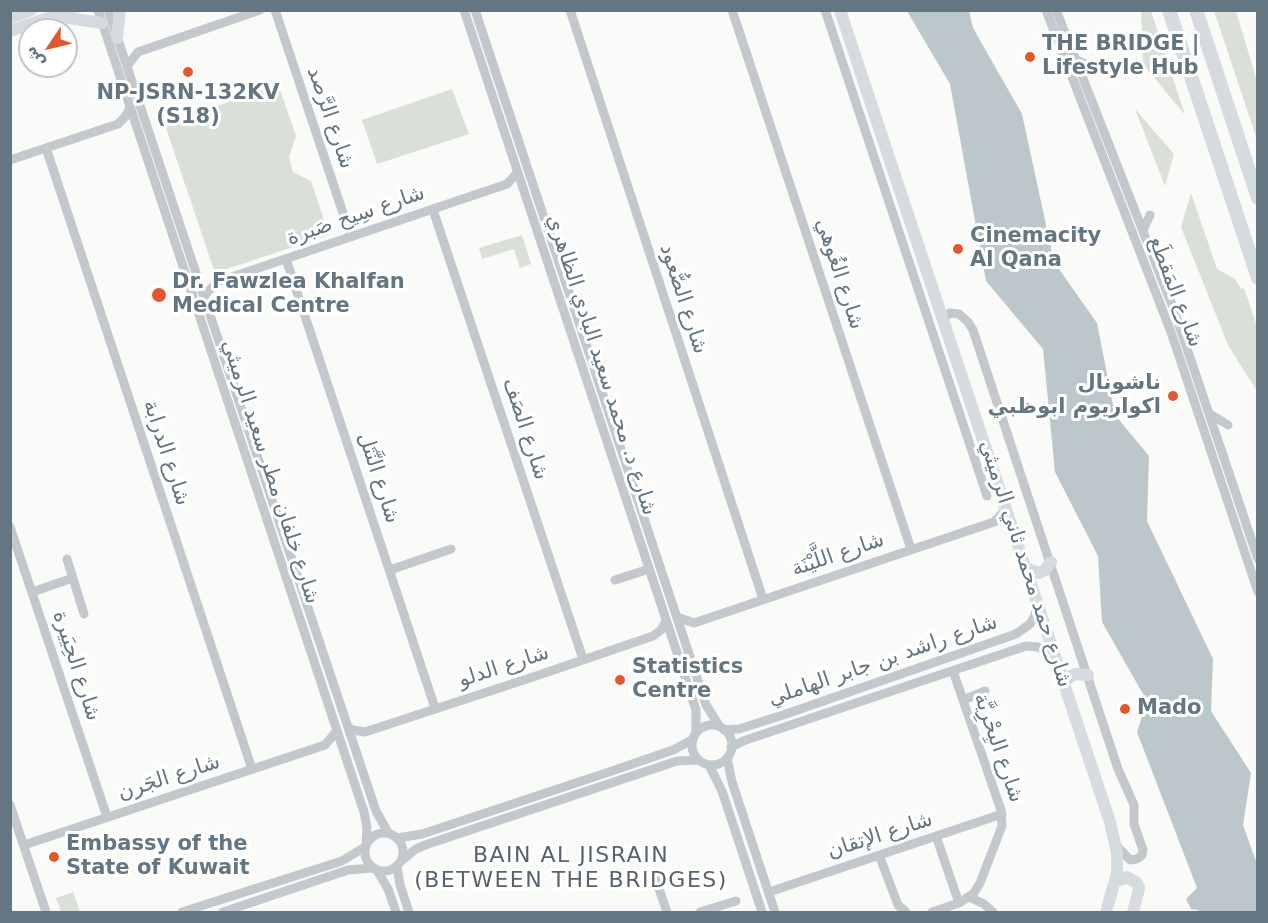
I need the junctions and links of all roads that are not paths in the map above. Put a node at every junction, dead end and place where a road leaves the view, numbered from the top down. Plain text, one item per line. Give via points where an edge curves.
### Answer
1 (31, 10) edge
2 (71, 10) edge
3 (98, 10) edge
4 (108, 10) edge
5 (120, 10) edge
6 (260, 10) edge
7 (275, 10) edge
8 (464, 10) edge
9 (570, 10) edge
10 (732, 10) edge
11 (825, 10) edge
12 (840, 10) edge
13 (1046, 10) edge
14 (1056, 10) edge
15 (1169, 10) edge
16 (1196, 10) edge
17 (477, 12) edge
18 (52, 17) junction
19 (10, 18) edge
20 (102, 23) junction
21 (10, 31) edge
22 (118, 41) junction
23 (480, 42) junction
24 (138, 52) junction
25 (1075, 59) junction
26 (127, 66) junction
27 (1092, 66) dead end
28 (130, 108) junction
29 (118, 124) junction
30 (137, 130) junction
31 (46, 148) junction
32 (158, 154) junction
33 (147, 158) junction
34 (10, 160) edge
35 (518, 172) junction
36 (507, 184) junction
37 (524, 190) junction
38 (1257, 198) edge
39 (433, 210) junction
40 (1150, 215) dead end
41 (1141, 234) junction
42 (351, 237) junction
43 (921, 250) junction
44 (906, 255) junction
45 (286, 259) junction
46 (198, 278) junction
47 (1257, 278) edge
48 (217, 282) junction
49 (204, 296) junction
50 (943, 318) junction
51 (1210, 414) junction
52 (1228, 425) dead end
53 (989, 456) junction
54 (974, 461) junction
55 (987, 496) dead end
56 (1006, 509) junction
57 (994, 522) junction
58 (1011, 525) junction
59 (10, 527) edge
60 (654, 548) junction
61 (452, 549) dead end
62 (911, 549) junction
63 (643, 551) junction
64 (67, 559) dead end
65 (1257, 559) edge
66 (1051, 562) junction
67 (1026, 568) junction
68 (649, 569) junction
69 (390, 570) junction
70 (73, 578) junction
71 (615, 580) dead end
72 (32, 592) junction
73 (1257, 592) edge
74 (763, 599) junction
75 (1037, 604) junction
76 (84, 614) dead end
77 (677, 617) junction
78 (666, 621) junction
79 (694, 623) junction
80 (653, 636) junction
81 (684, 637) junction
82 (672, 640) junction
83 (1055, 656) junction
84 (583, 659) junction
85 (953, 671) junction
86 (330, 672) junction
87 (1088, 675) junction
88 (319, 676) junction
89 (1064, 683) junction
90 (985, 692) dead end
91 (963, 700) junction
92 (435, 708) junction
93 (348, 727) junction
94 (722, 729) junction
95 (337, 731) junction
96 (365, 732) junction
97 (694, 736) junction
98 (325, 745) junction
99 (355, 746) junction
100 (731, 747) junction
101 (343, 749) junction
102 (727, 758) junction
103 (698, 760) junction
104 (709, 765) junction
105 (252, 769) junction
106 (10, 805) edge
107 (1002, 814) junction
108 (107, 817) junction
109 (393, 836) junction
110 (936, 836) junction
111 (1115, 844) junction
112 (24, 845) junction
113 (366, 846) junction
114 (879, 855) junction
115 (399, 864) junction
116 (375, 869) junction
117 (655, 877) dead end
118 (1116, 881) junction
119 (769, 892) junction
120 (969, 897) junction
121 (736, 900) dead end
122 (959, 903) junction
123 (46, 912) edge
124 (182, 912) edge
125 (223, 912) edge
126 (396, 912) edge
127 (409, 912) edge
128 (667, 912) edge
129 (700, 912) edge
130 (762, 912) edge
131 (776, 912) edge
132 (906, 912) edge
133 (932, 912) edge
134 (993, 912) edge
135 (1106, 912) edge
136 (1133, 912) edge

1 - 19 main road
2 - 18 main road
3 - 20 street, شارع خلفان مطر سعيد الرميثي
4 - 22 street, شارع خلفان مطر سعيد الرميثي
5 - 22 main road
6 - 24 street
7 - 42 street, شارع الرَّصد
8 - 23 street, شارع د. محمد سعيد البادي الظاهري
9 - 74 street, شارع الصُّعود
10 - 62 street, شارع الغُوهي
11 - 44 street
12 - 43 main road, شارع حمد محمد ثاني الرميثي
13 - 41 street, شارع المَقطَع
14 - 25 street, شارع المَقطَع
15 - 47 highway
16 - 38 highway
17 - 23 street, شارع د. محمد سعيد البادي الظاهري
18 - 20 main road
18 - 21 main road
20 - 28 street, شارع خلفان مطر سعيد الرميثي
22 - 24 street
22 - 26 street, شارع خلفان مطر سعيد الرميثي
23 - 35 street, شارع د. محمد سعيد البادي الظاهري
23 - 60 street, شارع د. محمد سعيد البادي الظاهري
24 - 26 street
25 - 27 street
25 - 41 street, شارع المَقطَع
26 - 32 street, شارع خلفان مطر سعيد الرميثي
28 - 29 street
28 - 30 street, شارع خلفان مطر سعيد الرميثي
29 - 30 street
29 - 31 street
30 - 33 street, شارع خلفان مطر سعيد الرميثي
31 - 34 street
31 - 105 street, شارع الدرابة
32 - 33 street
32 - 46 street, شارع خلفان مطر سعيد الرميثي
33 - 88 street, شارع خلفان مطر سعيد الرميثي
35 - 36 street, شارع سِيح صَبرة
35 - 37 street, شارع د. محمد سعيد البادي الظاهري
36 - 37 street
36 - 39 street, شارع سِيح صَبرة
37 - 63 street, شارع د. محمد سعيد البادي الظاهري
39 - 42 street, شارع سِيح صَبرة
39 - 84 street, شارع الصَف
40 - 41 street
41 - 51 street, شارع المَقطَع
41 - 73 street, شارع المَقطَع
42 - 45 street, شارع سِيح صَبرة
43 - 44 street
43 - 50 main road, شارع حمد محمد ثاني الرميثي
44 - 54 street
45 - 48 street, شارع سِيح صَبرة
45 - 69 street, شارع النَّتَل
46 - 48 street
46 - 49 street, شارع خلفان مطر سعيد الرميثي
48 - 49 street, شارع سِيح صَبرة
49 - 86 street, شارع خلفان مطر سعيد الرميثي
50 - 53 main road, شارع حمد محمد ثاني الرميثي
50 - 66 street via 950,313 959,314 973,330
51 - 52 street
51 - 65 street, شارع المَقطَع
53 - 54 street
53 - 56 main road, شارع حمد محمد ثاني الرميثي
54 - 55 street
56 - 57 street, شارع اللَّيْنَة
56 - 58 main road, شارع حمد محمد ثاني الرميثي
57 - 58 street, شارع اللَّيْنَة
57 - 62 street, شارع اللَّيْنَة
58 - 67 main road, شارع حمد محمد ثاني الرميثي
59 - 72 street, شارع الحِيَيرة
60 - 63 street
60 - 77 street, شارع د. محمد سعيد البادي الظاهري
61 - 69 street
62 - 74 street, شارع اللَّيْنَة
63 - 68 street, شارع د. محمد سعيد البادي الظاهري
64 - 70 street
66 - 67 main road via 1039,573
66 - 87 street
67 - 75 main road, شارع حمد محمد ثاني الرميثي
68 - 71 street
68 - 78 street, شارع د. محمد سعيد البادي الظاهري
69 - 92 street, شارع النَّتَل
70 - 72 street
70 - 76 street
72 - 108 street, شارع الحِيَيرة
74 - 79 street, شارع اللَّيْنَة
75 - 83 main road, شارع حمد محمد ثاني الرميثي
75 - 94 street, شارع راشد بن جابر الهاملي via 1030,624 1016,634 786,714 739,729
77 - 79 street
77 - 81 street, شارع د. محمد سعيد البادي الظاهري
78 - 80 street
78 - 82 street, شارع د. محمد سعيد البادي الظاهري
79 - 81 street
80 - 82 street
80 - 84 street, شارع الدلو
81 - 94 street, شارع د. محمد سعيد البادي الظاهري via 706,705
82 - 97 street, شارع د. محمد سعيد البادي الظاهري via 696,710
83 - 85 street, شارع راشد بن جابر الهاملي via 1026,646
83 - 89 main road, شارع حمد محمد ثاني الرميثي
84 - 92 street, شارع الدلو
85 - 91 street, شارع البِحْرِيَّة
85 - 100 street, شارع راشد بن جابر الهاملي
86 - 88 street
86 - 93 street, شارع خلفان مطر سعيد الرميثي
87 - 89 main road via 1076,674
87 - 111 street via 1134,806 1134,824 1143,853 1130,860
88 - 95 street, شارع خلفان مطر سعيد الرميثي
89 - 111 main road, شارع حمد محمد ثاني الرميثي
90 - 91 street
91 - 107 street, شارع البِحْرِيَّة
92 - 96 street, شارع الدلو
93 - 96 street
93 - 99 street, شارع خلفان مطر سعيد الرميثي
94 - 97 street via 709,726
94 - 100 street
95 - 98 street
95 - 101 street, شارع خلفان مطر سعيد الرميثي
96 - 99 street
97 - 103 street via 692,750
97 - 109 street via 673,750 557,783 422,834
98 - 101 street
98 - 105 street, شارع الجَرن
99 - 109 street, شارع خلفان مطر سعيد الرميثي via 376,811
100 - 102 street
101 - 113 street, شارع خلفان مطر سعيد الرميثي via 366,820
102 - 104 street
102 - 119 street
103 - 104 street
103 - 115 street via 677,761 428,844
104 - 130 street via 722,791
105 - 108 street, شارع الجَرن
106 - 112 street
107 - 110 street, شارع الإتقان
107 - 120 street, شارع البِحْرِيَّة via 1001,832 980,883
108 - 112 street, شارع الجَرن
109 - 113 street via 378,834
109 - 115 street via 403,849
110 - 114 street, شارع الإتقان
110 - 122 street
111 - 118 main road, شارع حمد محمد ثاني الرميثي
112 - 123 street
113 - 116 street via 366,859
113 - 124 street via 342,861
114 - 119 street, شارع الإتقان
114 - 132 street via 898,905
115 - 116 street via 388,871
115 - 127 street via 400,885
116 - 125 street via 348,870
116 - 126 street
117 - 128 street
118 - 135 main road, شارع حمد محمد ثاني الرميثي
118 - 136 main road via 1127,877 1137,883
119 - 131 street
120 - 122 street, شارع البِحْرِيَّة
120 - 134 street
121 - 129 street
122 - 133 street, شارع البِحْرِيَّة

